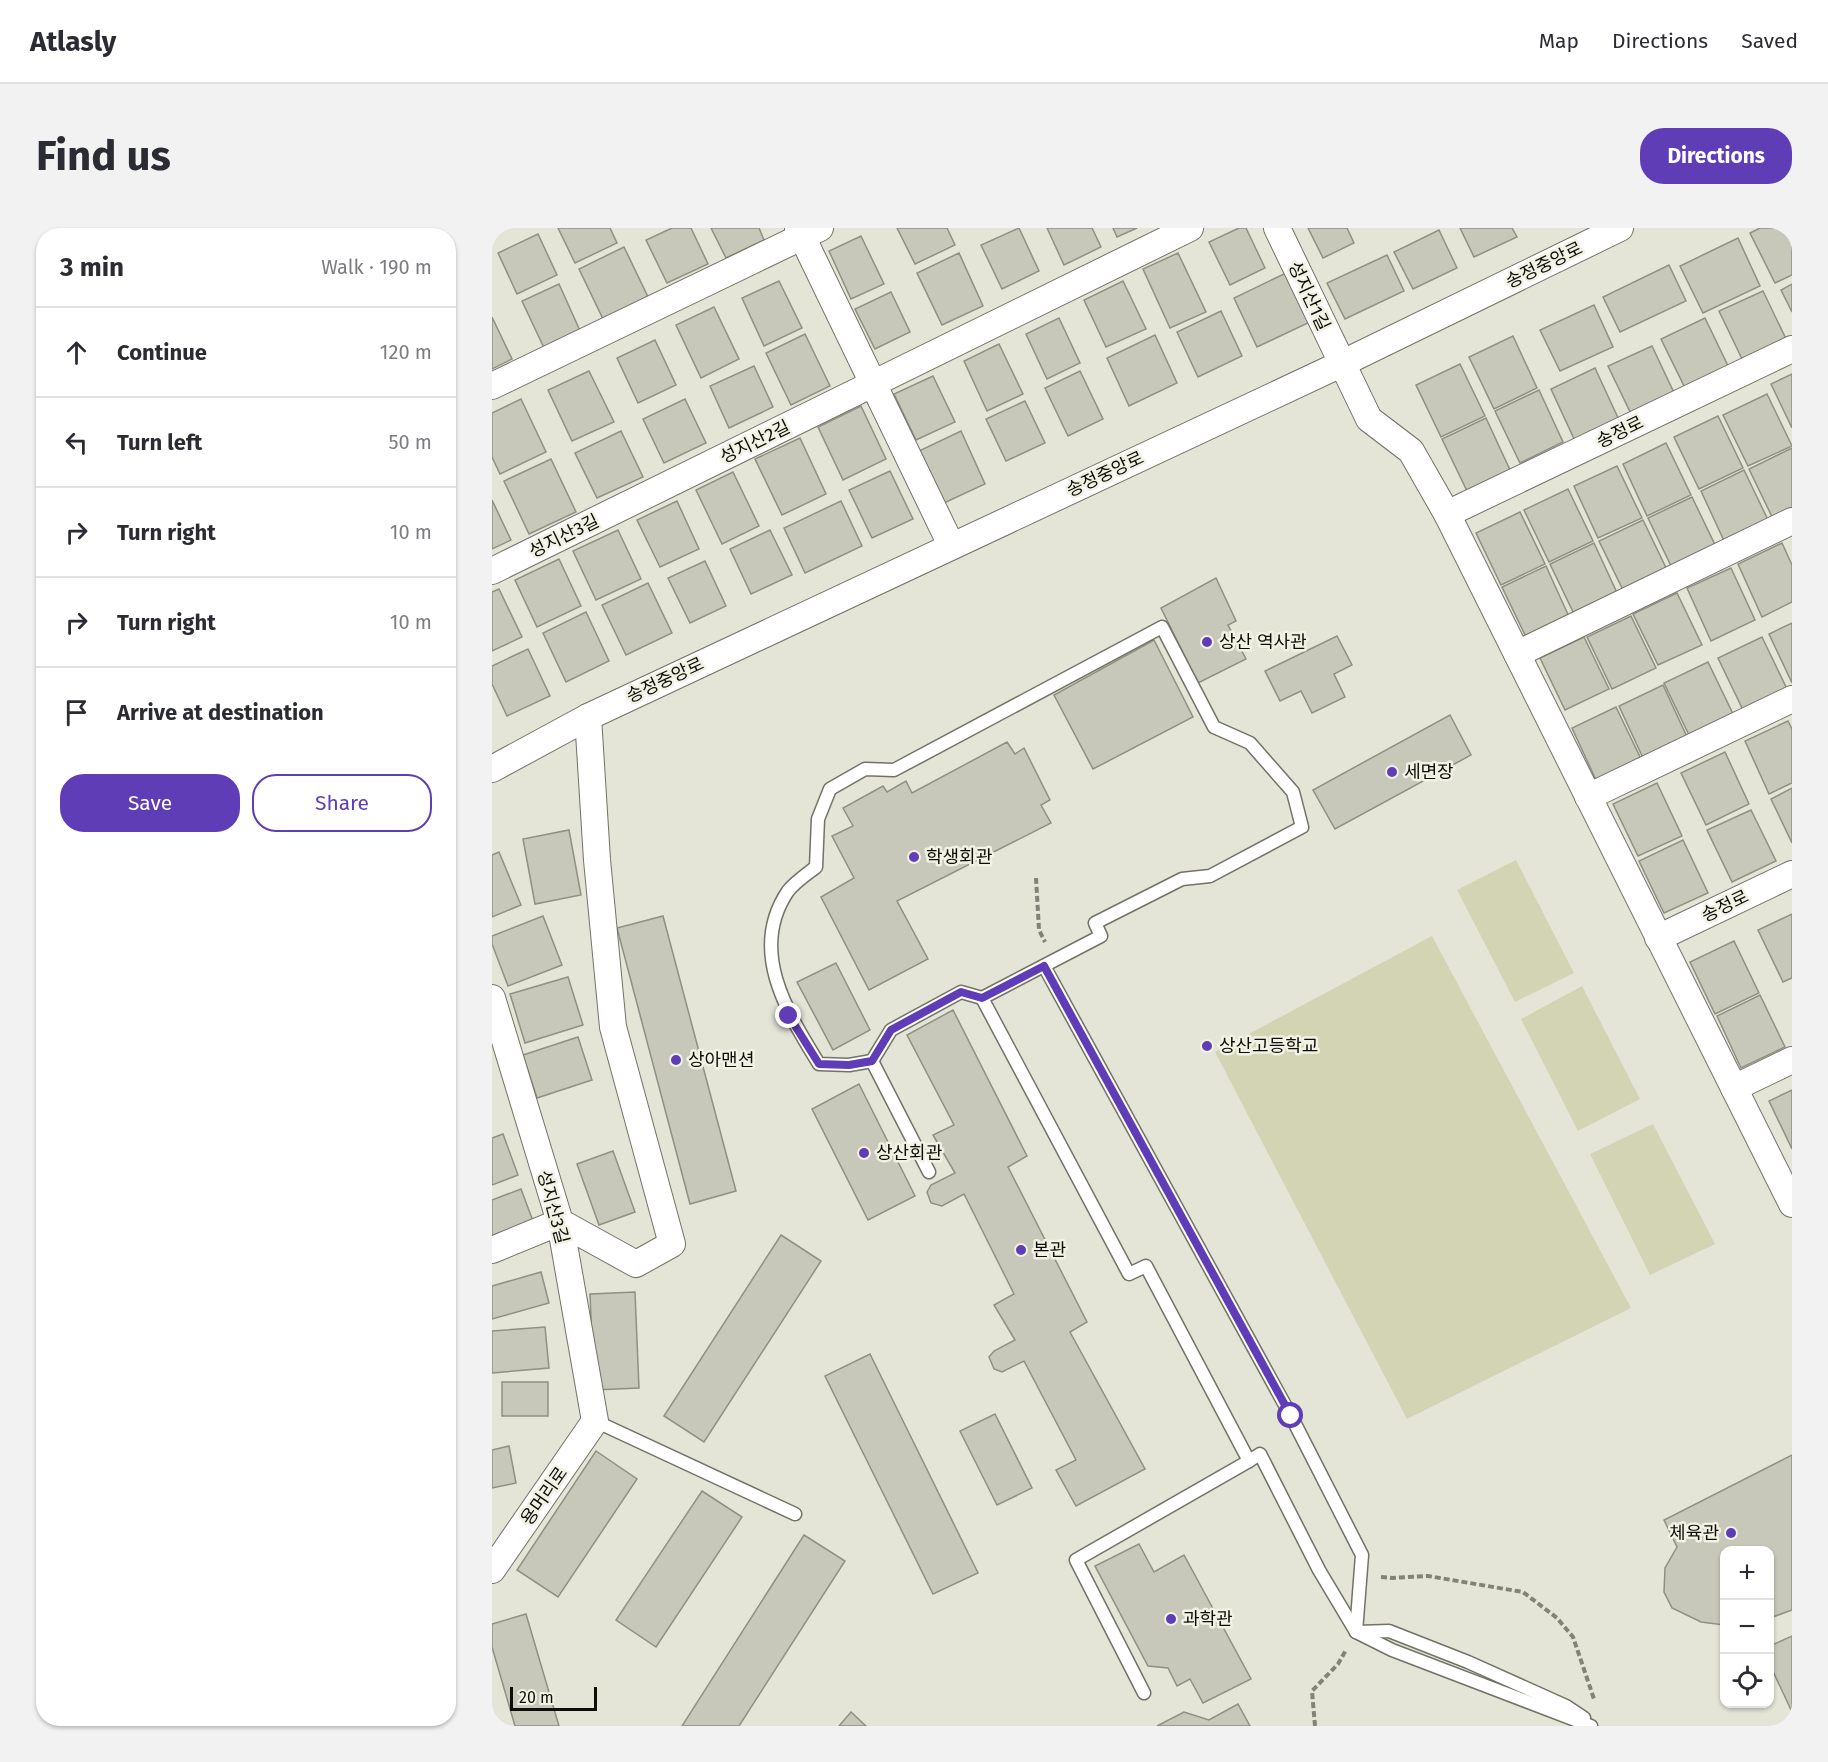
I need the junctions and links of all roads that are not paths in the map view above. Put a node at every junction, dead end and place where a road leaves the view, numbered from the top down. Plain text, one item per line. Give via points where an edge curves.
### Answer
1 (1190, 228) edge
2 (1277, 228) edge
3 (1620, 228) edge
4 (807, 231) edge
5 (1792, 349) edge
6 (1341, 364) junction
7 (873, 383) junction
8 (492, 386) edge
9 (637, 500) joint
10 (1447, 514) junction
11 (1792, 521) edge
12 (951, 545) junction
13 (492, 571) edge
14 (1517, 654) junction
15 (1792, 699) edge
16 (588, 717) junction
17 (492, 769) edge
18 (1588, 797) junction
19 (1792, 874) edge
20 (1659, 938) junction
21 (1049, 963) junction
22 (492, 998) edge
23 (982, 998) junction
24 (1792, 1060) edge
25 (872, 1061) junction
26 (1734, 1088) junction
27 (929, 1172) dead end
28 (1792, 1204) edge
29 (560, 1222) junction
30 (492, 1250) edge
31 (595, 1421) junction
32 (1249, 1461) junction
33 (795, 1514) dead end
34 (492, 1570) edge
35 (1356, 1632) junction
36 (1144, 1693) dead end
37 (1591, 1726) edge
38 (1596, 1726) edge

1 - 7 street, 성지산2길
2 - 6 street, 성지산1길
3 - 6 street, 송정중앙로
4 - 7 street
4 - 8 street
5 - 10 street, 송정로
6 - 10 street, 성지산1길 via 1369,419 1412,451
6 - 12 street, 송정중앙로
7 - 9 street, 성지산2길
7 - 12 street
9 - 13 street, 성지산3길
10 - 14 street, 성지산1길
11 - 14 street
12 - 16 street, 송정중앙로
14 - 18 street, 성지산1길
15 - 18 street
16 - 17 street, 송정중앙로
16 - 29 street via 613,1027 672,1244 636,1263
18 - 20 street, 성지산1길
19 - 20 street, 송정로
20 - 26 street, 성지산1길
21 - 23 lane
21 - 25 lane via 1101,936 1095,923 1182,879 1210,876 1302,827 1293,792 1250,743 1214,728 1162,627 894,770 865,769 830,789 818,819 816,867 789,889 774,918 772,965 789,1016 819,1064
21 - 35 lane via 1362,1555
22 - 29 street, 성지산3길
23 - 25 lane via 961,992 891,1030
23 - 32 lane via 1129,1274 1146,1266
24 - 26 street
25 - 27 lane
26 - 28 street, 성지산1길
29 - 30 street
29 - 31 street, 성지산3길
31 - 33 lane
31 - 34 street, 용머리로
32 - 35 lane via 1260,1454 1319,1570
32 - 36 lane via 1076,1560
35 - 37 lane via 1392,1650
35 - 38 lane via 1389,1631 1566,1706

